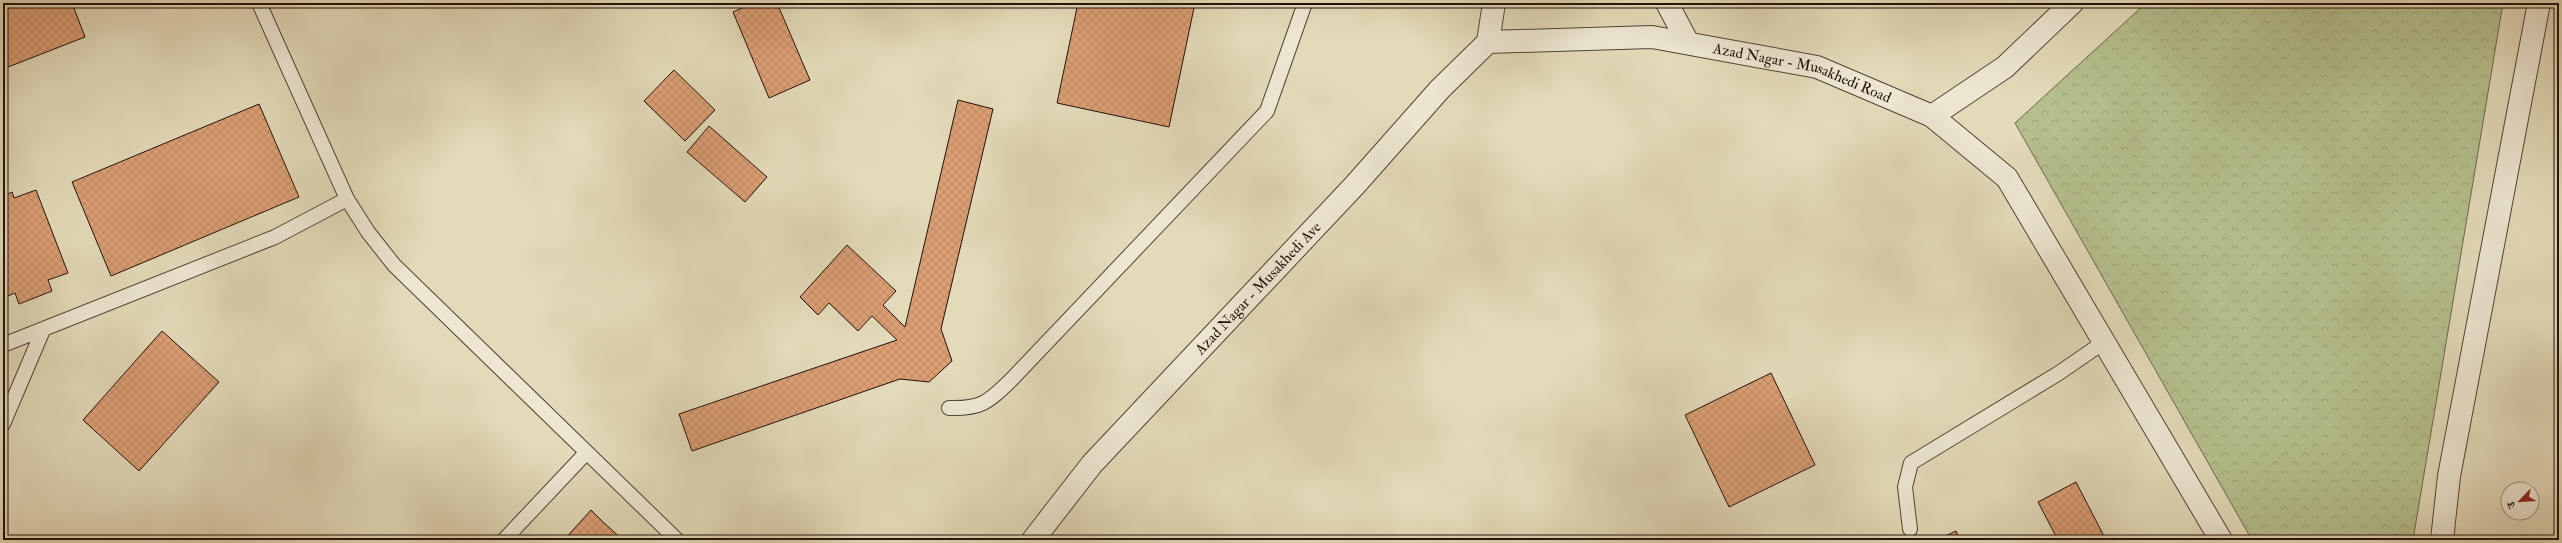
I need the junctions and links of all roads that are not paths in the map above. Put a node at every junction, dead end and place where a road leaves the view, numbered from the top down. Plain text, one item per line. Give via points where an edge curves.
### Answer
1 (259, 3) edge
2 (1305, 3) edge
3 (1494, 3) edge
4 (1667, 3) edge
5 (2072, 3) edge
6 (2539, 3) edge
7 (1488, 42) junction
8 (1688, 43) junction
9 (1932, 116) junction
10 (347, 199) junction
11 (43, 330) junction
12 (2104, 342) junction
13 (3, 345) edge
14 (949, 408) dead end
15 (3, 424) edge
16 (586, 453) junction
17 (1910, 529) dead end
18 (504, 540) edge
19 (677, 540) edge
20 (1033, 540) edge
21 (2221, 540) edge
22 (2442, 540) edge

1 - 10 lane
2 - 14 lane via 1267,111 1012,379 986,403
3 - 7 street
4 - 8 street
5 - 9 street via 2005,67
6 - 22 street via 2449,476
7 - 8 street, Azad Nagar - Musakhedi Road via 1652,37
7 - 20 street, Azad Nagar - Musakhedi Ave via 1440,89 1355,185 1092,464
8 - 9 street, Azad Nagar - Musakhedi Road via 1817,67
9 - 12 street, Azad Nagar - Musakhedi Road via 2007,178
10 - 11 lane via 275,237
10 - 16 lane via 368,232 394,265
11 - 13 lane
11 - 15 lane
12 - 17 lane via 2060,373 1911,463 1905,487
12 - 21 street, Azad Nagar - Musakhedi Road
16 - 18 lane
16 - 19 lane

